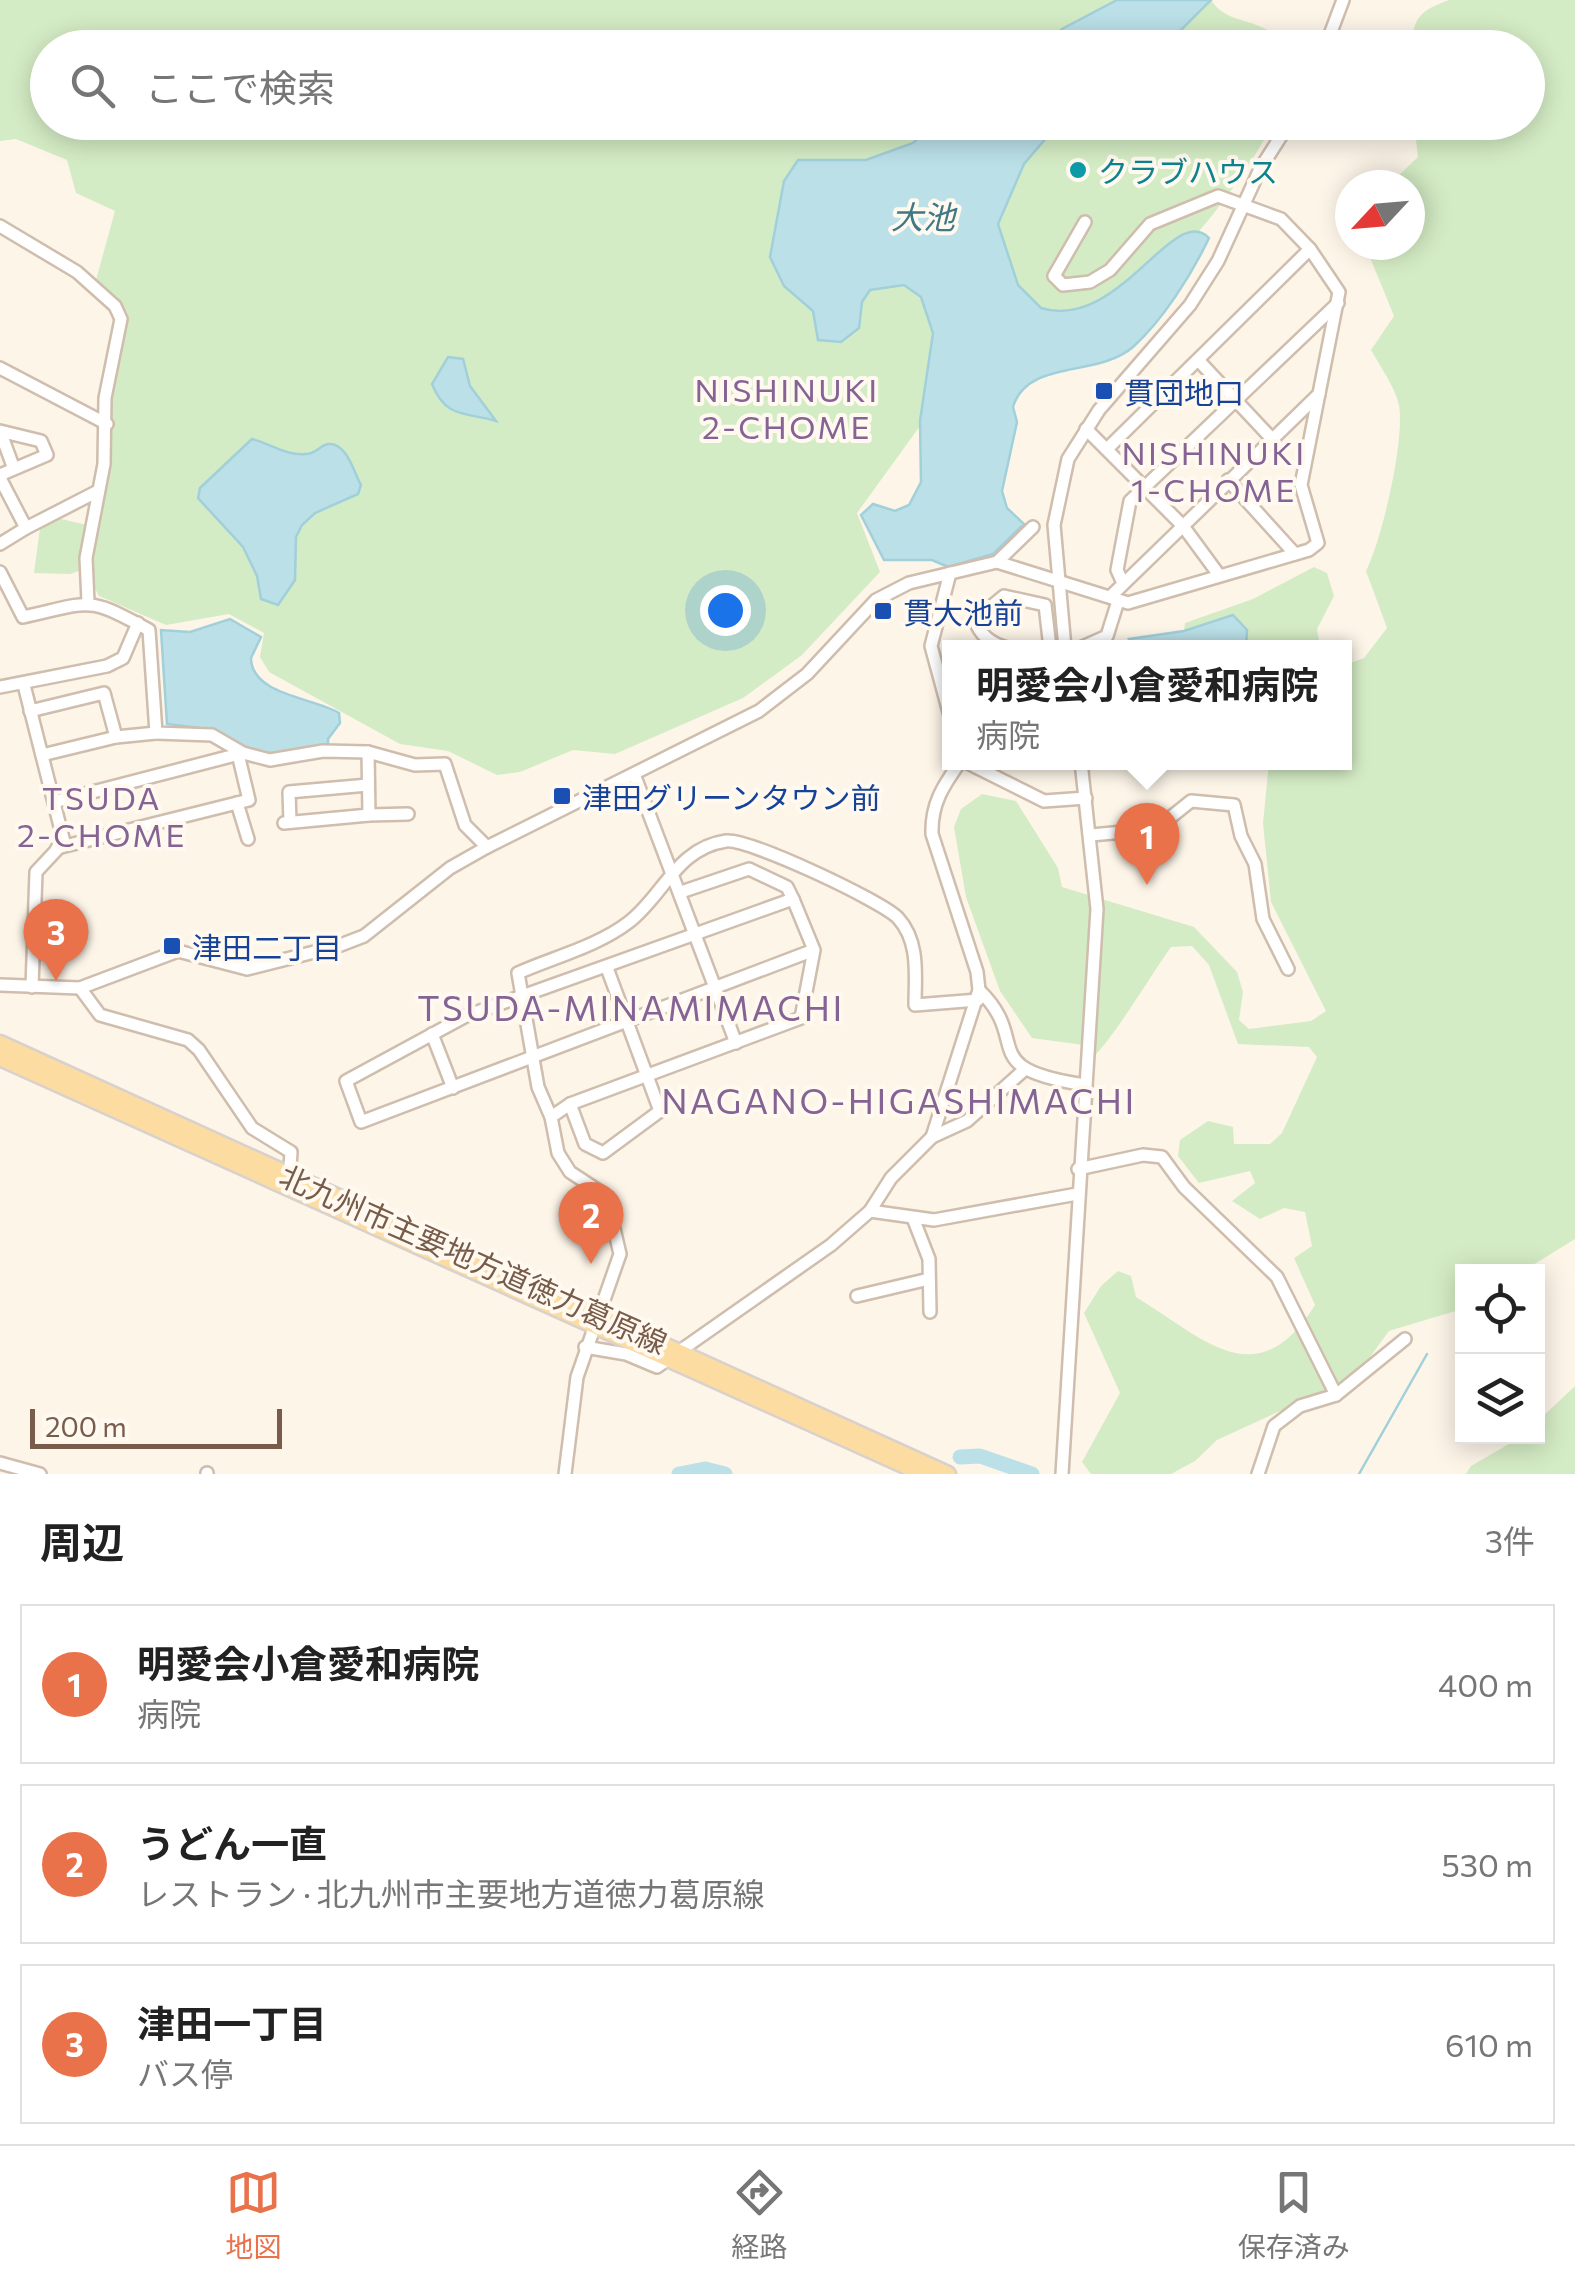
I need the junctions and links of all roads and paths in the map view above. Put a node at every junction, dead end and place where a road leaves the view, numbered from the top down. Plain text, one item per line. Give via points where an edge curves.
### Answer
1 (1342, 0) edge
2 (1331, 30) edge
3 (1280, 140) edge
4 (1244, 202) junction
5 (1085, 222) dead end
6 (0, 226) edge
7 (1310, 249) junction
8 (1338, 303) junction
9 (1199, 361) junction
10 (0, 368) edge
11 (1318, 394) junction
12 (1234, 399) junction
13 (108, 424) junction
14 (1086, 429) junction
15 (1272, 440) junction
16 (1108, 448) junction
17 (14, 469) dead end
18 (0, 476) edge
19 (1228, 480) junction
20 (1144, 486) junction
21 (98, 491) junction
22 (1183, 526) junction
23 (1032, 527) dead end
24 (26, 528) junction
25 (0, 544) edge
26 (1295, 554) junction
27 (996, 562) junction
28 (0, 572) edge
29 (950, 573) junction
30 (1219, 575) junction
31 (1058, 580) junction
32 (1122, 581) junction
33 (5, 594) edge
34 (1114, 598) junction
35 (88, 602) junction
36 (138, 623) junction
37 (990, 640) edge
38 (1049, 640) edge
39 (1064, 640) edge
40 (1099, 640) edge
41 (98, 668) junction
42 (24, 685) junction
43 (942, 687) edge
44 (0, 688) edge
45 (104, 693) junction
46 (30, 711) junction
47 (156, 732) junction
48 (116, 737) junction
49 (368, 752) junction
50 (241, 754) junction
51 (42, 755) junction
52 (956, 770) edge
53 (980, 770) edge
54 (1082, 770) edge
55 (634, 774) junction
56 (368, 785) junction
57 (1086, 798) junction
58 (54, 802) junction
59 (237, 803) junction
60 (408, 814) dead end
61 (369, 816) junction
62 (1092, 835) junction
63 (248, 839) dead end
64 (487, 846) junction
65 (57, 848) junction
66 (673, 869) junction
67 (681, 892) junction
68 (793, 899) junction
69 (697, 936) junction
70 (814, 950) junction
71 (607, 968) junction
72 (1288, 970) dead end
73 (0, 985) edge
74 (32, 987) junction
75 (80, 988) junction
76 (717, 988) junction
77 (978, 995) junction
78 (522, 1000) junction
79 (627, 1022) junction
80 (432, 1034) junction
81 (736, 1042) junction
82 (0, 1043) edge
83 (0, 1058) edge
84 (532, 1058) junction
85 (1024, 1070) junction
86 (648, 1074) junction
87 (1085, 1085) junction
88 (453, 1088) junction
89 (570, 1104) junction
90 (551, 1117) junction
91 (932, 1137) junction
92 (1078, 1169) junction
93 (288, 1182) junction
94 (1076, 1194) junction
95 (870, 1212) junction
96 (913, 1218) junction
97 (929, 1279) junction
98 (857, 1296) dead end
99 (597, 1312) junction
100 (930, 1312) dead end
101 (592, 1328) junction
102 (1405, 1339) dead end
103 (586, 1347) junction
104 (673, 1356) junction
105 (1336, 1395) junction
106 (0, 1463) edge
107 (40, 1474) edge
108 (566, 1474) edge
109 (923, 1474) edge
110 (948, 1474) edge
111 (1062, 1474) edge
112 (1258, 1474) edge

1 - 2 street
3 - 4 street
4 - 5 street via 1210,196 1163,216 1110,270 1080,286 1063,285 1054,276
4 - 7 street via 1280,218
4 - 14 street via 1190,305
6 - 13 street via 77,272 118,312 105,398
7 - 8 street via 1338,292
7 - 9 street
8 - 11 street
8 - 12 street
9 - 12 street
9 - 16 street
10 - 13 street
11 - 15 street
11 - 26 street via 1301,485 1318,543
12 - 15 street
12 - 20 street
13 - 21 street
14 - 16 street
14 - 31 street via 1068,458 1056,500
15 - 19 street
16 - 20 street
17 - 18 street
18 - 24 street
19 - 22 street
19 - 26 street
20 - 22 street
20 - 32 street via 1130,501 1117,570
21 - 24 street
21 - 35 street via 86,558
22 - 30 street
22 - 32 street
23 - 27 street
24 - 25 street
26 - 30 street
27 - 29 street
27 - 31 street
28 - 33 street
29 - 43 street via 931,646
29 - 55 street via 876,600 807,674 759,711
30 - 34 street via 1154,598
31 - 34 street
31 - 39 street
32 - 34 street
33 - 35 street via 23,617
34 - 40 street via 1108,636
35 - 36 street
36 - 41 street via 123,658
36 - 47 street via 152,636
37 - 38 street via 975,620 1004,596 1045,605
41 - 42 street
41 - 45 street
42 - 44 street
42 - 46 street
45 - 46 street
45 - 48 street
46 - 51 street
47 - 48 street
47 - 50 street via 212,736
48 - 51 street
49 - 50 street via 270,760
49 - 56 street
49 - 64 street via 415,765 445,764 465,825
50 - 58 street
50 - 59 street via 248,800
51 - 58 street
52 - 77 street via 940,789 932,834 977,972
53 - 57 street via 1044,801
54 - 57 street
55 - 64 street
55 - 66 street
56 - 61 street
56 - 61 street via 289,792 287,822
57 - 62 street
58 - 65 street via 64,842
59 - 63 street
59 - 65 street
60 - 61 street
62 - 72 street via 1156,829 1191,801 1234,805 1255,864 1263,919
62 - 87 street via 1097,909
64 - 75 street via 353,941 247,969 178,951
65 - 74 street via 36,872
66 - 67 street
66 - 77 street via 725,841 798,864 898,918 918,961 915,1005
66 - 78 street via 627,924 518,973
67 - 68 street via 749,869 787,886
67 - 69 street
68 - 69 street
68 - 70 street
69 - 71 street
69 - 76 street
70 - 76 street
70 - 81 street via 802,1018
71 - 78 street
71 - 79 street
73 - 74 street
74 - 75 street
75 - 93 street via 100,1015 171,1032 199,1050 252,1128 291,1152
76 - 79 street
76 - 81 street
77 - 85 street via 998,1015 1009,1055
77 - 91 street
78 - 80 street
78 - 84 street
79 - 84 street
79 - 86 street
80 - 88 street
80 - 88 street via 346,1081 361,1122
81 - 86 street
82 - 93 main road, 北九州市主要地方道徳力葛原線
83 - 93 main road, 北九州市主要地方道徳力葛原線
84 - 88 street
84 - 90 street
85 - 87 street
85 - 91 street via 968,1121
86 - 89 street
86 - 89 street via 660,1111 603,1152 586,1144
87 - 92 street
89 - 90 street
90 - 99 street via 564,1166 602,1194 617,1240 620,1254
91 - 95 street
92 - 94 street
92 - 105 street via 1162,1157 1277,1277
93 - 99 main road, 北九州市主要地方道徳力葛原線
93 - 101 main road, 北九州市主要地方道徳力葛原線
94 - 96 street via 982,1214
94 - 111 street
95 - 96 street
95 - 104 street
96 - 97 street via 929,1259
97 - 98 street
97 - 100 street
99 - 101 street
99 - 104 main road, 北九州市主要地方道徳力葛原線
101 - 103 street
101 - 104 main road, 北九州市主要地方道徳力葛原線
102 - 105 street
103 - 104 street via 657,1367
103 - 108 street
104 - 109 main road, 北九州市主要地方道徳力葛原線
104 - 110 main road, 北九州市主要地方道徳力葛原線
105 - 112 street via 1300,1406 1274,1426
106 - 107 street

